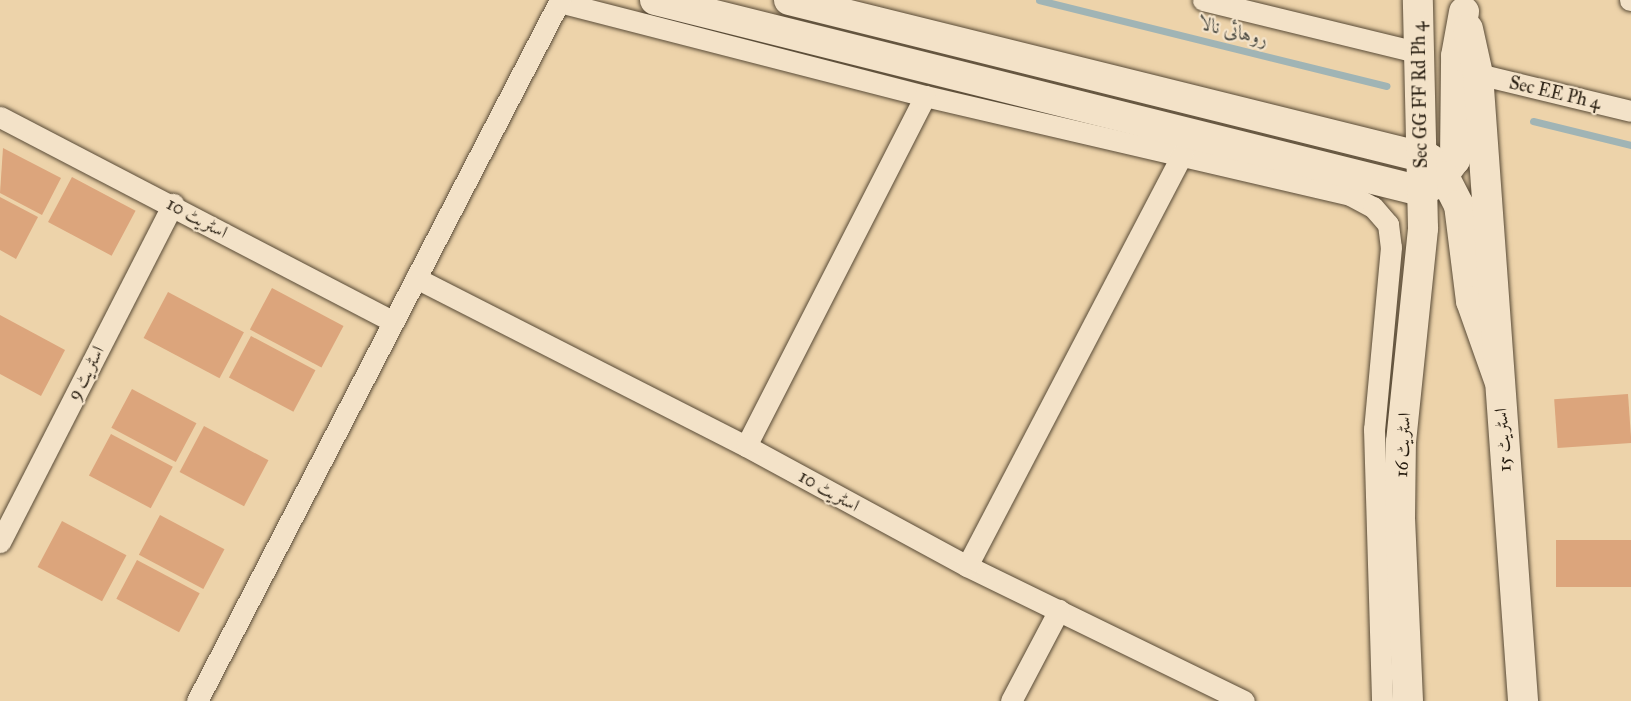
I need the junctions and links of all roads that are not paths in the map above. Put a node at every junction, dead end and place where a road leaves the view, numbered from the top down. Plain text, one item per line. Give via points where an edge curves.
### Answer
1 (655, 0) edge
2 (789, 0) edge
3 (1203, 0) edge
4 (1418, 0) edge
5 (559, 1) edge
6 (1464, 6) edge
7 (1420, 53) junction
8 (864, 66) junction
9 (1478, 74) junction
10 (925, 96) junction
11 (1631, 111) edge
12 (0, 117) edge
13 (1182, 154) junction
14 (1420, 154) junction
15 (1433, 183) junction
16 (173, 204) junction
17 (416, 278) junction
18 (393, 322) junction
19 (1499, 380) junction
20 (746, 446) junction
21 (0, 542) edge
22 (967, 566) junction
23 (1059, 610) junction
24 (197, 701) edge
25 (1011, 701) edge
26 (1244, 701) edge
27 (1382, 701) edge
28 (1408, 701) edge
29 (1523, 701) edge

1 - 8 main road
2 - 14 main road
3 - 7 street
4 - 7 main road, Sec GG FF Rd Ph 4
5 - 8 street
5 - 17 street
6 - 9 main road, اسٹریٹ 15
6 - 15 main road via 1456,56 1455,160
7 - 14 main road, Sec GG FF Rd Ph 4
8 - 10 street
8 - 15 main road
9 - 11 street, Sec EE Ph 4
9 - 19 main road, اسٹریٹ 15
10 - 13 street
10 - 20 street
12 - 16 street, اسٹریٹ 10
13 - 22 street
13 - 27 street via 1350,195 1373,207 1388,224 1390,269 1374,429
14 - 15 main road, Sec GG FF Rd Ph 4
15 - 19 main road via 1462,216 1471,301
15 - 28 main road, اسٹریٹ 16 via 1401,442 1400,519
16 - 18 street, اسٹریٹ 10
16 - 21 street, اسٹریٹ 9
17 - 18 street
17 - 20 street, اسٹریٹ 10
18 - 24 street
19 - 29 main road, اسٹریٹ 15
20 - 22 street, اسٹریٹ 10
22 - 23 street, اسٹریٹ 10
23 - 25 street
23 - 26 street, اسٹریٹ 10

